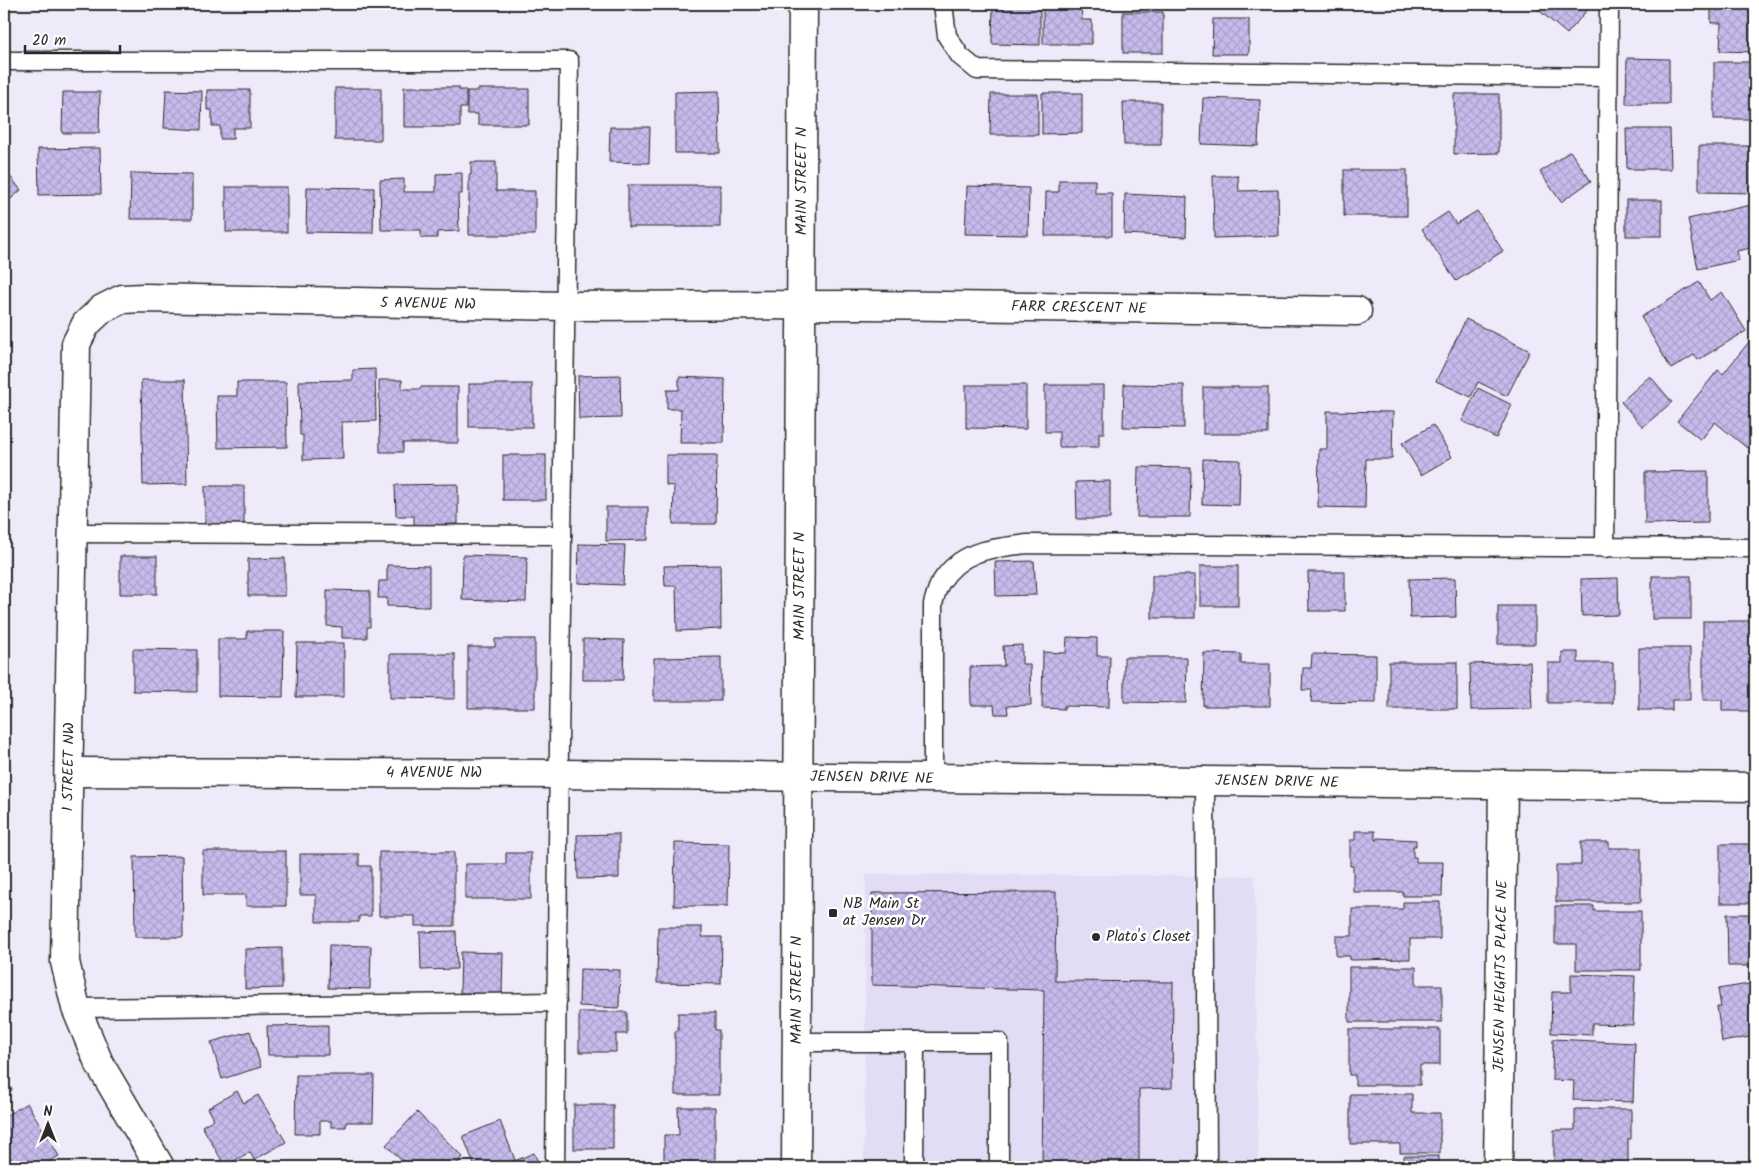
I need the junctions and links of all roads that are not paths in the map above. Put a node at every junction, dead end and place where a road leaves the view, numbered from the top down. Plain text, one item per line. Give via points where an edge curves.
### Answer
1 (803, 4) edge
2 (943, 4) edge
3 (1609, 4) edge
4 (4, 61) edge
5 (1608, 77) junction
6 (802, 305) junction
7 (566, 306) junction
8 (1357, 311) dead end
9 (76, 344) joint
10 (73, 533) junction
11 (562, 536) junction
12 (1605, 548) junction
13 (1755, 548) edge
14 (69, 772) junction
15 (559, 774) junction
16 (798, 777) junction
17 (932, 778) junction
18 (1205, 781) junction
19 (1503, 784) junction
20 (1755, 787) edge
21 (557, 1002) junction
22 (76, 1008) junction
23 (796, 1042) junction
24 (915, 1042) junction
25 (160, 1167) edge
26 (555, 1167) edge
27 (796, 1167) edge
28 (914, 1167) edge
29 (999, 1167) edge
30 (1207, 1167) edge
31 (1498, 1167) edge

1 - 6 street, MAIN STREET N
2 - 5 lane via 947,36 960,56 977,70
3 - 5 lane
4 - 7 lane via 569,61
5 - 12 lane
6 - 7 street, 5 AVENUE NW
6 - 8 street, FARR CRESCENT NE
6 - 16 street, MAIN STREET N
7 - 9 street, 5 AVENUE NW via 122,299 102,309 86,324
7 - 11 lane
9 - 10 street, 1 STREET NW
10 - 11 lane
10 - 14 street, 1 STREET NW
11 - 15 lane
12 - 13 lane
12 - 17 lane via 1028,544 988,549 963,559 941,582 932,604
14 - 15 street, 4 AVENUE NW
14 - 22 street, 1 STREET NW via 65,962
15 - 16 street, 4 AVENUE NW
15 - 21 lane
16 - 17 street, JENSEN DRIVE NE
16 - 23 street, MAIN STREET N
17 - 18 street, JENSEN DRIVE NE
18 - 19 street, JENSEN DRIVE NE
18 - 30 lane
19 - 20 street, JENSEN DRIVE NE
19 - 31 street, JENSEN HEIGHTS PLACE NE
21 - 22 lane
21 - 26 lane
22 - 25 street, 1 STREET NW via 99,1063
23 - 24 lane
23 - 27 street, MAIN STREET N
24 - 28 lane
24 - 29 lane via 999,1042

